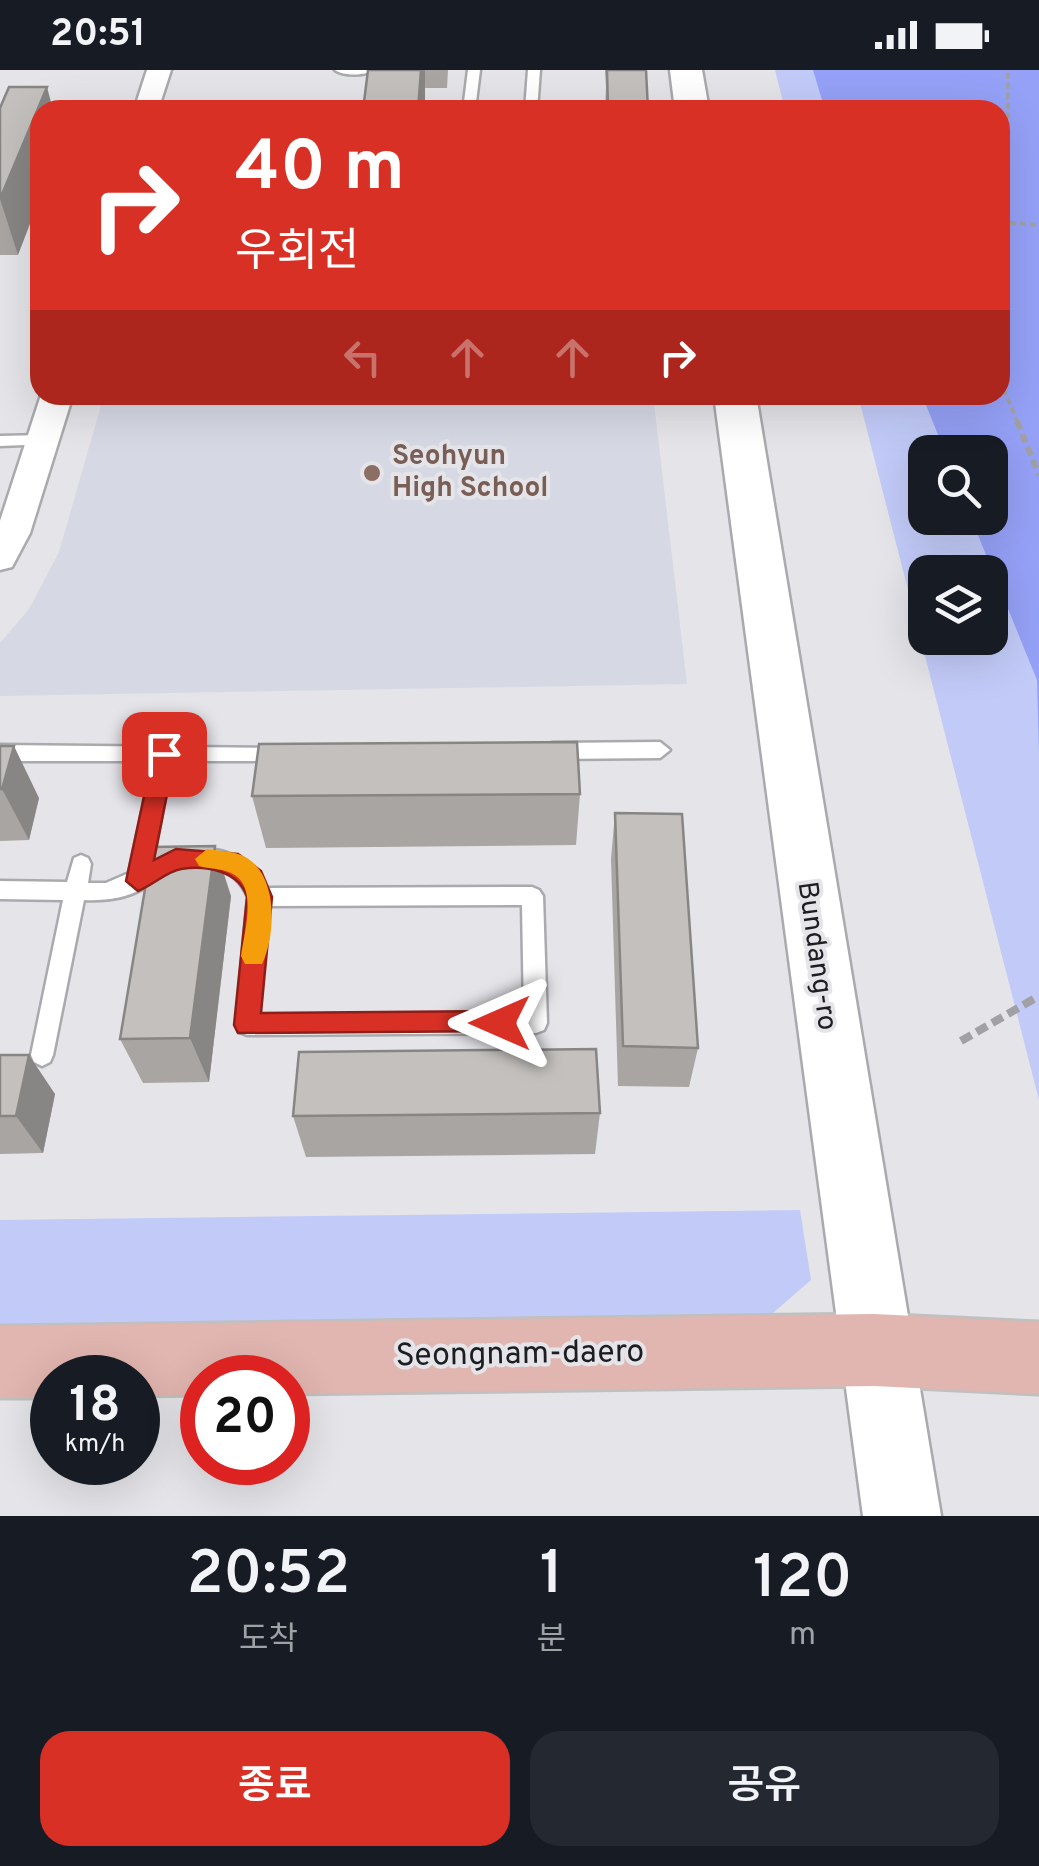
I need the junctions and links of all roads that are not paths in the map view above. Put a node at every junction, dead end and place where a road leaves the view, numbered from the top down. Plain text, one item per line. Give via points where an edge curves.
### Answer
1 (160, 70) edge
2 (340, 70) edge
3 (367, 70) edge
4 (474, 70) edge
5 (534, 70) edge
6 (686, 70) edge
7 (150, 100) edge
8 (470, 100) edge
9 (532, 100) edge
10 (690, 100) edge
11 (54, 405) edge
12 (735, 405) edge
13 (0, 440) edge
14 (43, 440) junction
15 (8, 521) edge
16 (0, 558) edge
17 (660, 750) dead end
18 (521, 751) edge
19 (302, 752) edge
20 (0, 753) edge
21 (164, 754) junction
22 (81, 864) dead end
23 (138, 881) junction
24 (0, 890) edge
25 (74, 892) junction
26 (260, 897) junction
27 (42, 1055) dead end
28 (874, 1350) junction
29 (1039, 1358) edge
30 (0, 1362) edge
31 (902, 1516) edge

1 - 7 street
2 - 3 lane
4 - 8 lane
5 - 9 lane
6 - 10 main road
11 - 14 street
12 - 28 main road, Bundang-ro
13 - 14 lane
14 - 15 street
15 - 16 street
17 - 18 lane
19 - 21 lane
20 - 21 lane
21 - 23 lane
22 - 25 lane
23 - 25 lane via 120,890
23 - 26 lane via 176,859 216,859 238,864
24 - 25 lane
25 - 27 lane
26 - 26 lane via 247,1025 536,1023 532,896
28 - 29 main road, Seongnam-daero
28 - 30 main road, Seongnam-daero
28 - 31 main road, Bundang-ro

